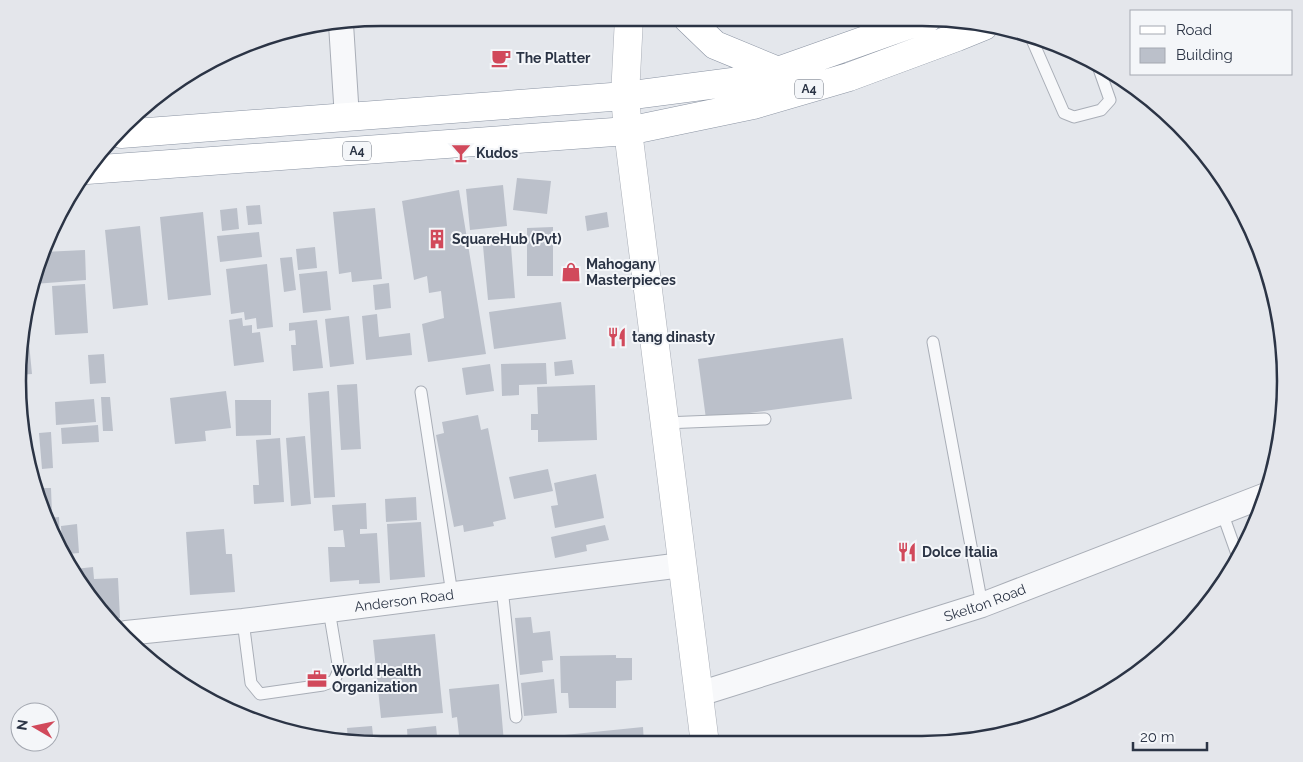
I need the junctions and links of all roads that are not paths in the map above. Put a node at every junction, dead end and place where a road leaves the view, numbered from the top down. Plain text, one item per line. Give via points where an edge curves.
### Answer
1 (629, 26) edge
2 (695, 26) edge
3 (905, 26) edge
4 (341, 28) edge
5 (974, 30) edge
6 (1034, 44) edge
7 (778, 70) junction
8 (1101, 75) edge
9 (625, 96) junction
10 (347, 118) junction
11 (628, 131) junction
12 (127, 134) edge
13 (97, 169) edge
14 (933, 342) dead end
15 (421, 392) dead end
16 (765, 419) dead end
17 (664, 423) junction
18 (1257, 499) edge
19 (1222, 512) junction
20 (1235, 548) edge
21 (682, 565) junction
22 (502, 588) junction
23 (452, 594) junction
24 (982, 605) junction
25 (329, 610) junction
26 (243, 621) junction
27 (131, 633) edge
28 (699, 694) junction
29 (516, 718) dead end
30 (704, 736) edge

1 - 9 main road
2 - 7 main road via 715,45
3 - 7 main road, A4
4 - 10 street
5 - 11 main road, A4 via 849,77 753,105
6 - 8 lane via 1064,113 1074,117 1101,110 1110,100
7 - 9 main road, A4 via 740,81
9 - 10 main road, A4
9 - 11 main road
10 - 12 main road, A4
11 - 13 main road, A4
11 - 17 main road
14 - 24 lane
15 - 23 lane
16 - 17 lane
17 - 21 main road
18 - 19 street, Skelton Road
19 - 20 lane
19 - 24 street, Skelton Road
21 - 22 street, Anderson Road
21 - 28 main road
22 - 23 street, Anderson Road
22 - 29 lane
23 - 25 street, Anderson Road
24 - 28 street, Skelton Road
25 - 26 street, Anderson Road
25 - 26 lane via 339,670 334,681 260,694 252,683
26 - 27 street, Anderson Road
28 - 30 main road

